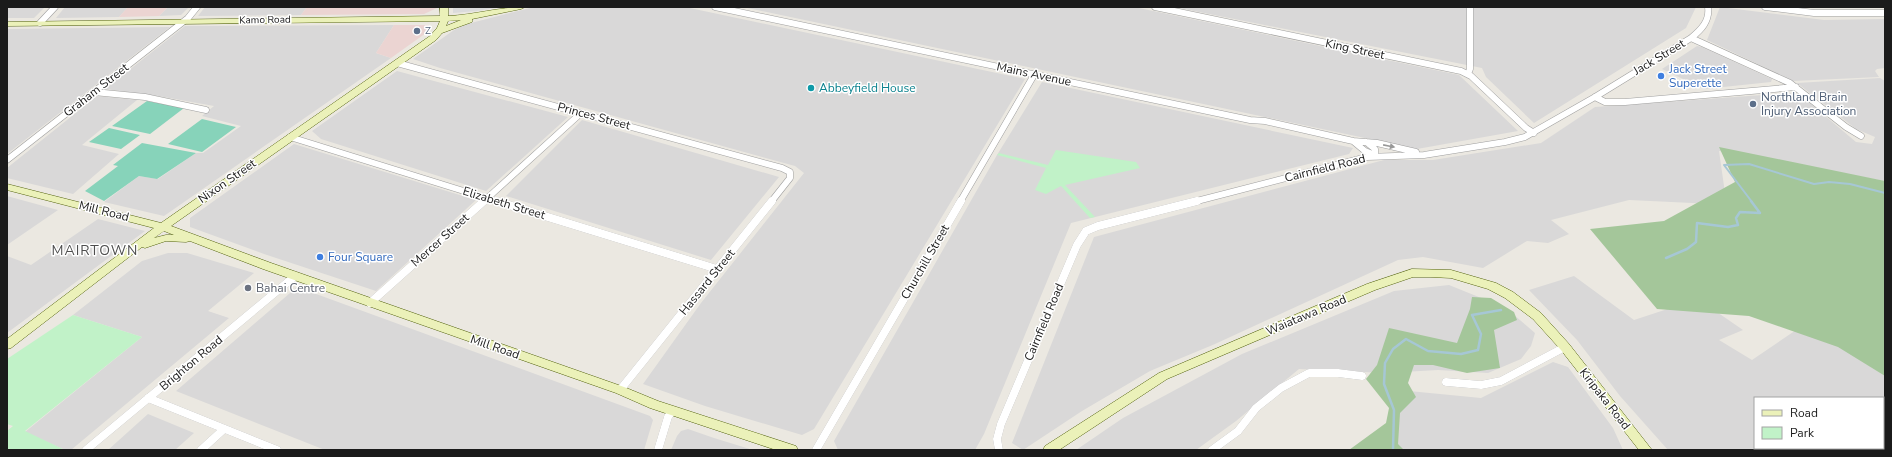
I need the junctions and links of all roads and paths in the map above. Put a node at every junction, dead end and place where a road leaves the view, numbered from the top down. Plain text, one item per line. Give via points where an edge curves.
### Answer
1 (55, 7) edge
2 (197, 7) edge
3 (444, 7) edge
4 (521, 7) edge
5 (715, 7) edge
6 (1155, 7) edge
7 (1470, 7) edge
8 (1708, 7) edge
9 (1765, 7) edge
10 (1162, 8) edge
11 (1885, 13) edge
12 (476, 16) junction
13 (445, 18) junction
14 (184, 21) junction
15 (40, 23) junction
16 (7, 24) edge
17 (440, 31) junction
18 (1691, 38) junction
19 (397, 63) junction
20 (1468, 74) junction
21 (1034, 75) junction
22 (1796, 87) junction
23 (94, 92) junction
24 (1595, 97) junction
25 (206, 110) dead end
26 (581, 113) junction
27 (1534, 134) junction
28 (1861, 136) dead end
29 (290, 137) junction
30 (1353, 141) junction
31 (1364, 141) junction
32 (1375, 155) junction
33 (1424, 155) junction
34 (7, 160) edge
35 (790, 172) joint
36 (7, 187) edge
37 (486, 198) junction
38 (163, 227) junction
39 (200, 240) junction
40 (134, 248) junction
41 (717, 269) junction
42 (295, 276) junction
43 (370, 303) junction
44 (7, 345) edge
45 (1565, 347) junction
46 (1362, 376) dead end
47 (1446, 382) dead end
48 (620, 390) junction
49 (148, 398) junction
50 (672, 411) junction
51 (224, 429) junction
52 (86, 450) edge
53 (201, 450) edge
54 (277, 450) edge
55 (658, 450) edge
56 (792, 450) edge
57 (816, 450) edge
58 (999, 450) edge
59 (1049, 450) edge
60 (1212, 450) edge
61 (1646, 450) edge

1 - 15 street
2 - 14 street, Graham Street
3 - 13 main road
4 - 12 main road, Kamo Road
5 - 21 street, Mains Avenue
6 - 10 street, King Street
7 - 20 street
8 - 18 street, Jack Street via 1707,21
9 - 11 street via 1814,13
10 - 20 street, King Street
12 - 13 main road, Kamo Road
12 - 17 main road, Nixon Street
13 - 14 main road, Kamo Road
13 - 17 main road
14 - 15 main road, Kamo Road
14 - 23 street, Graham Street
15 - 16 main road, Kamo Road
17 - 19 main road, Nixon Street
18 - 22 street via 1768,71
18 - 24 street, Jack Street
19 - 26 street, Princes Street
19 - 29 main road, Nixon Street
20 - 27 street, King Street
21 - 30 street, Mains Avenue
21 - 57 street, Churchill Street
22 - 24 street via 1624,102 1605,102
22 - 28 street via 1846,128
23 - 25 street via 145,97
23 - 34 street, Graham Street
24 - 27 street, Cairnfield Road
26 - 35 street, Princes Street
26 - 37 street, Mercer Street
27 - 33 street, Cairnfield Road via 1505,142
29 - 37 street, Elizabeth Street
29 - 38 main road, Nixon Street
30 - 31 street, Mains Avenue
30 - 32 street, Mains Avenue
31 - 32 street via 1375,149
31 -> 33 street, Mains Avenue
32 - 33 street, Cairnfield Road
32 - 58 street, Cairnfield Road via 1142,214 1086,231 1077,245 1001,424 997,439
35 - 41 street, Hassard Street via 788,181
36 - 38 main road, Mill Road
37 - 41 street, Elizabeth Street
37 - 43 street, Mercer Street
38 - 39 main road, Mill Road
38 - 40 main road, Nixon Street
39 - 40 main road, Mill Road via 166,238
39 - 42 main road, Mill Road
40 - 44 main road, Nixon Street
41 - 48 street, Hassard Street
42 - 43 main road, Mill Road
42 - 49 street, Brighton Road
43 - 48 main road, Mill Road
45 - 47 street via 1501,381 1480,385
45 - 59 main road, Waiatawa Road via 1537,316 1492,286 1451,274 1412,274 1338,301 1163,376
45 - 61 main road, Kiripaka Road
46 - 60 street via 1309,373 1281,388 1256,408 1238,431
48 - 50 main road, Mill Road
49 - 51 street
49 - 52 street, Brighton Road
50 - 55 street
50 - 56 main road, Mill Road
51 - 53 street
51 - 54 street

